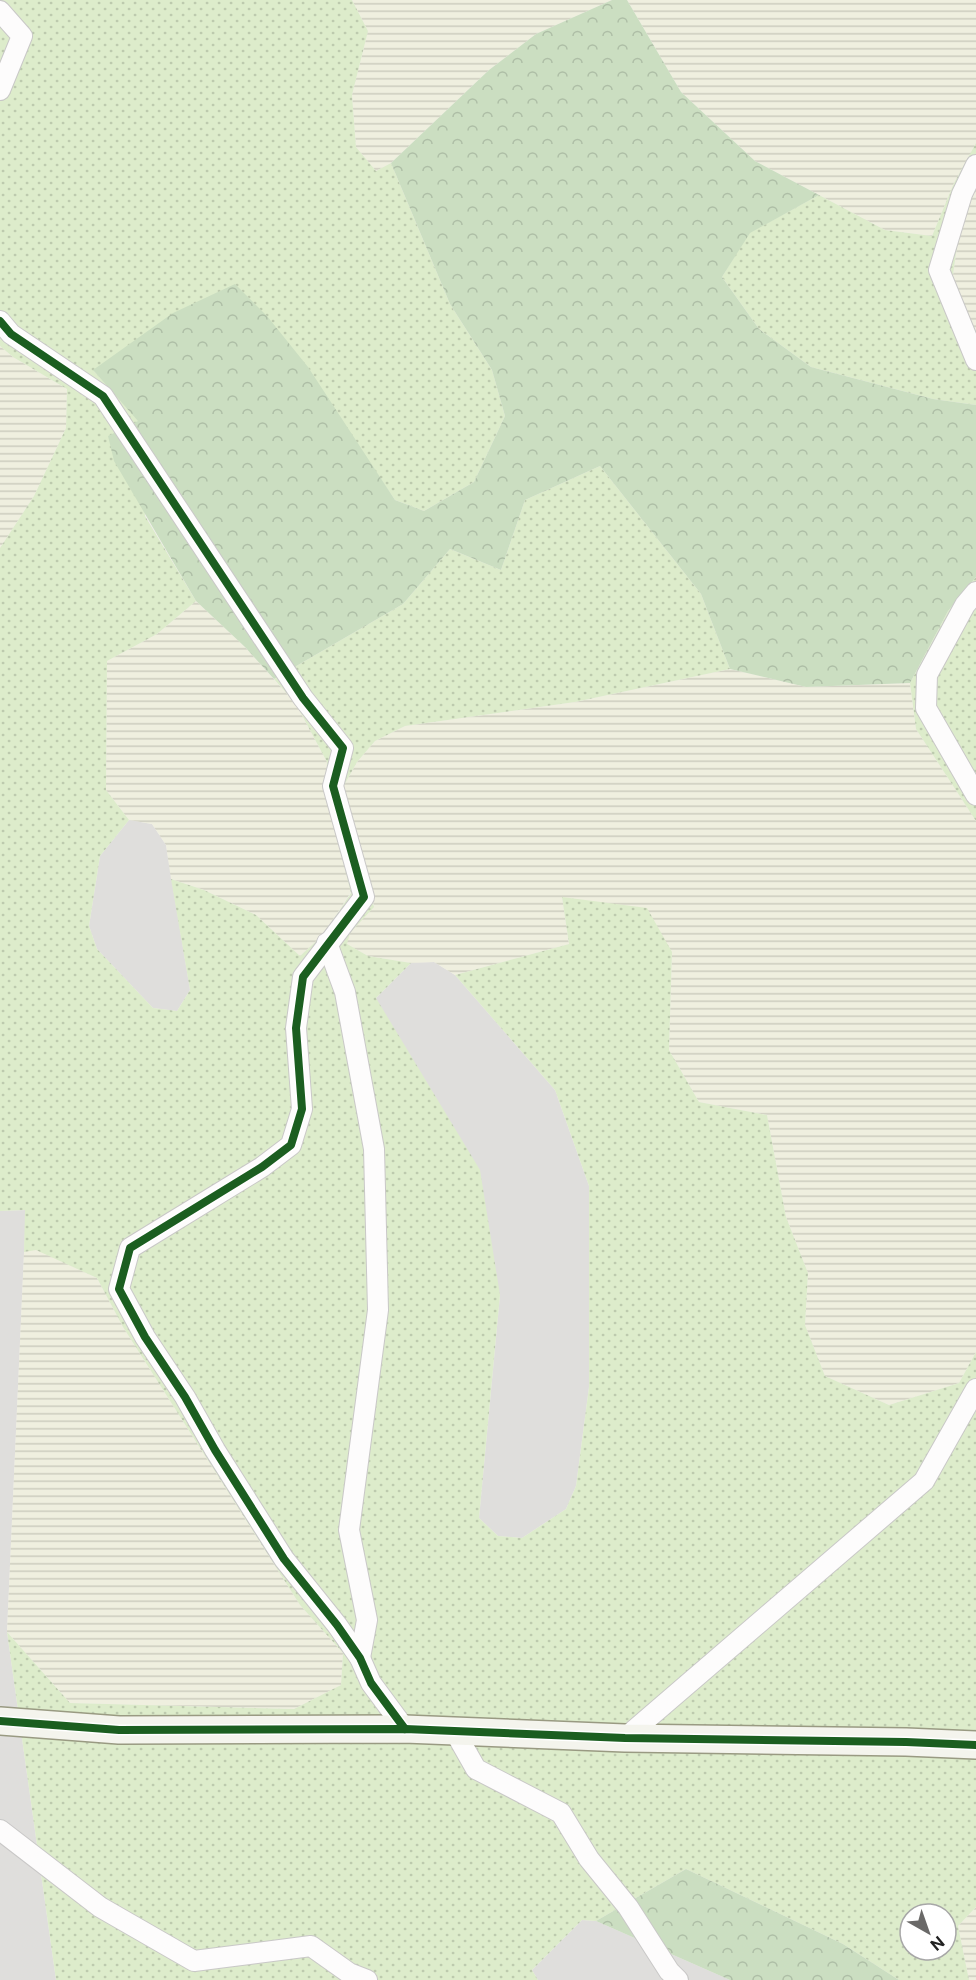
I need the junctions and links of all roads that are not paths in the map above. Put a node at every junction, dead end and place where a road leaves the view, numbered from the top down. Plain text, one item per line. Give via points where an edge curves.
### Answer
1 (0, 11) edge
2 (0, 90) edge
3 (976, 165) edge
4 (0, 321) edge
5 (976, 360) edge
6 (976, 592) edge
7 (976, 795) edge
8 (327, 943) junction
9 (976, 1389) edge
10 (360, 1658) junction
11 (0, 1721) edge
12 (405, 1729) junction
13 (455, 1732) junction
14 (625, 1738) junction
15 (976, 1745) edge
16 (0, 1830) edge
17 (367, 1980) edge
18 (678, 1980) edge

1 - 2 street via 22,36
3 - 5 street via 939,270
4 - 8 street via 10,334 103,396 303,698 343,748 333,786 364,897
6 - 7 street via 927,675 926,708
8 - 10 street via 345,992 374,1149 378,1310 349,1530 367,1620
8 - 10 street via 303,978 296,1028 302,1109 291,1145 130,1248 119,1289 284,1559
9 - 14 street via 924,1481
10 - 12 street via 370,1683
11 - 12 street via 119,1730
12 - 13 street
13 - 14 street
13 - 18 street via 476,1768 561,1813 589,1859
14 - 15 street
16 - 17 street via 100,1907 194,1961 311,1946 349,1973

